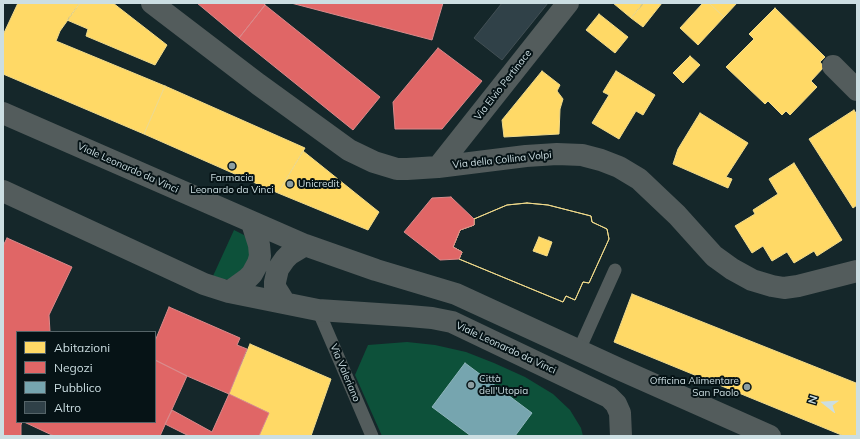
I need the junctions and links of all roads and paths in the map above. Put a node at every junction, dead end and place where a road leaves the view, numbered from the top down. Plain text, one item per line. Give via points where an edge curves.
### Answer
1 (152, 3) edge
2 (568, 3) edge
3 (833, 66) dead end
4 (857, 90) edge
5 (3, 113) edge
6 (438, 167) junction
7 (3, 192) edge
8 (252, 223) junction
9 (305, 245) junction
10 (615, 270) dead end
11 (857, 271) edge
12 (228, 292) junction
13 (285, 303) junction
14 (318, 310) junction
15 (578, 350) junction
16 (372, 436) edge
17 (621, 436) edge
18 (770, 436) edge

1 - 6 street, Via della Collina Volpi via 349,150 374,162 407,170
2 - 6 street, Via Elvio Pertinace
3 - 4 street
5 - 8 street, Viale Leonardo da Vinci
6 - 11 street, Via della Collina Volpi via 526,156 582,155 619,167 639,179 677,215 714,256 752,280 784,288
7 - 12 street, Viale Leonardo da Vinci via 204,284
8 - 9 street, Viale Leonardo da Vinci
8 - 12 street via 259,245 258,263 247,279
9 - 13 street via 284,259 278,269 275,288
9 - 15 street, Viale Leonardo da Vinci via 456,294
10 - 15 lane
12 - 13 street, Viale Leonardo da Vinci
13 - 14 street, Viale Leonardo da Vinci
14 - 16 lane, Via Valeriano
14 - 17 street, Viale Leonardo da Vinci via 432,318 452,322 609,396 620,413
15 - 18 street, Viale Leonardo da Vinci

